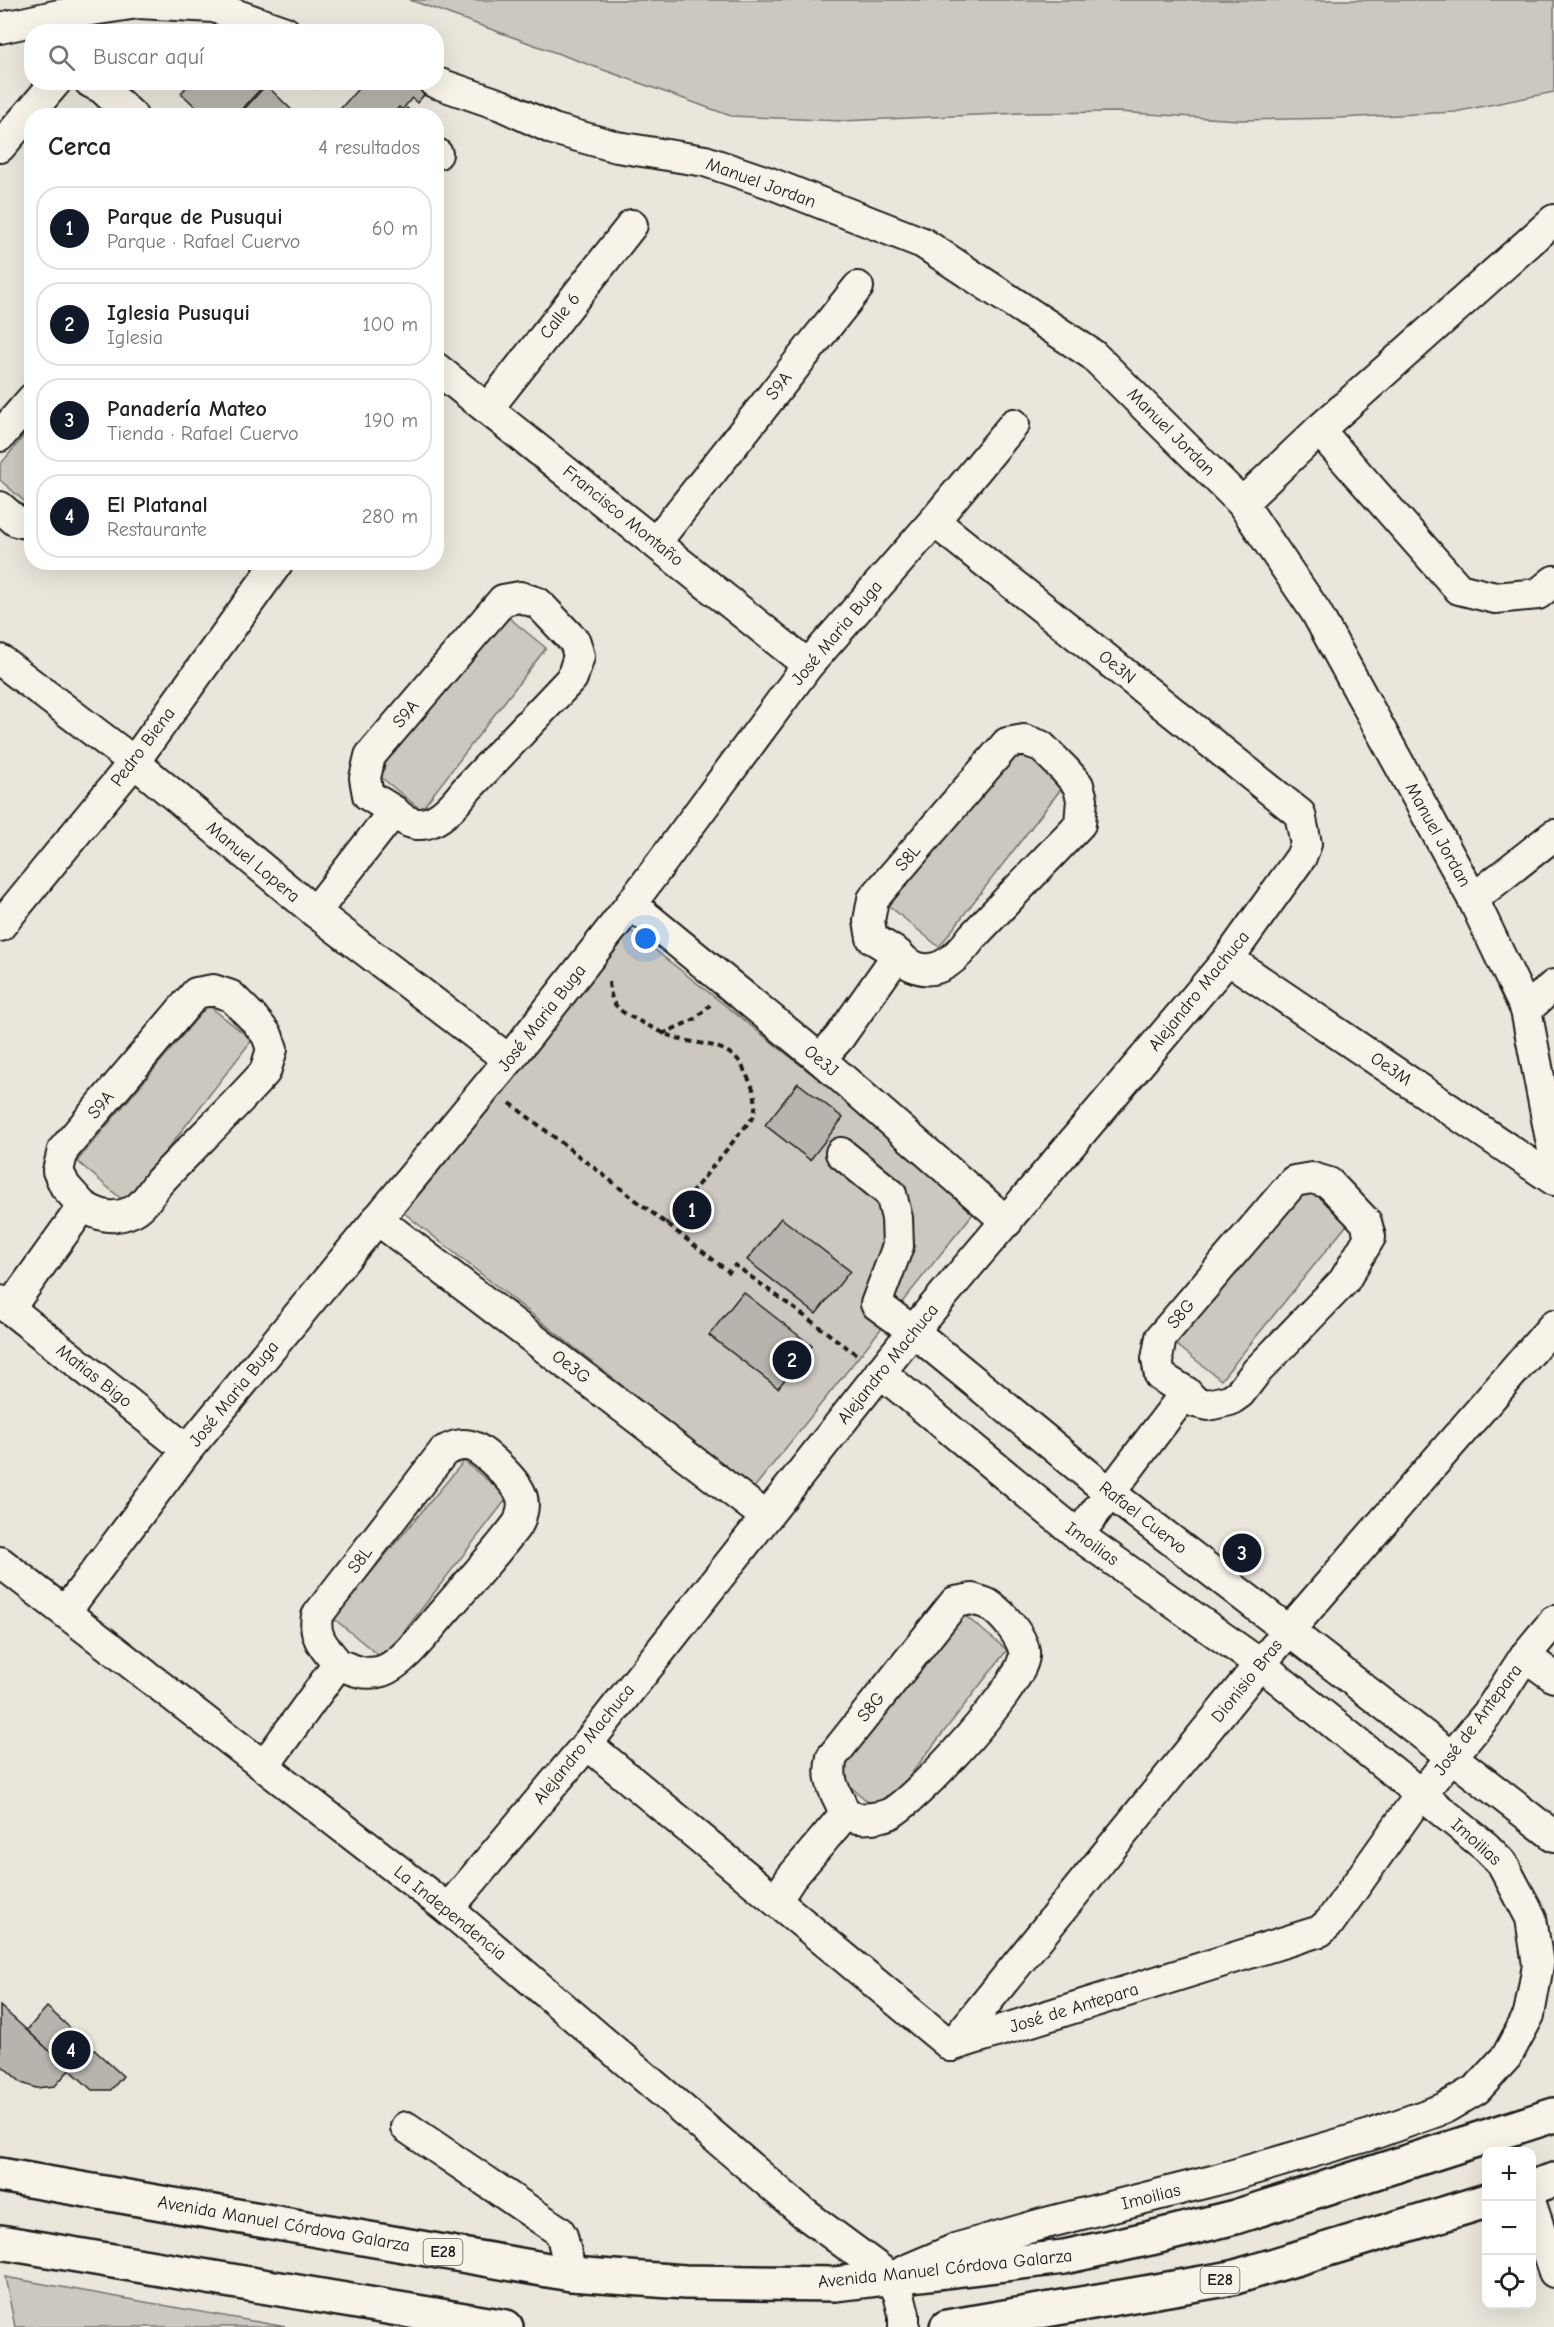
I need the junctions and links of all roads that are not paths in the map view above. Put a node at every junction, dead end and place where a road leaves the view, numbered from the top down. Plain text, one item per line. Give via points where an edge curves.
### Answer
1 (262, 24) edge
2 (0, 28) edge
3 (444, 85) edge
4 (49, 90) edge
5 (104, 90) edge
6 (34, 108) edge
7 (123, 108) edge
8 (24, 119) edge
9 (0, 147) edge
10 (1554, 220) edge
11 (632, 225) dead end
12 (858, 287) dead end
13 (444, 374) edge
14 (489, 407) junction
15 (24, 408) edge
16 (1014, 424) dead end
17 (1318, 430) junction
18 (0, 436) edge
19 (1242, 503) junction
20 (934, 521) junction
21 (656, 542) junction
22 (273, 570) edge
23 (1554, 581) edge
24 (0, 660) edge
25 (808, 665) junction
26 (134, 762) junction
27 (394, 811) junction
28 (1300, 814) joint
29 (1554, 835) edge
30 (1473, 899) junction
31 (631, 904) junction
32 (315, 912) junction
33 (0, 926) edge
34 (898, 954) junction
35 (1228, 959) junction
36 (1554, 985) edge
37 (1526, 1010) junction
38 (820, 1059) junction
39 (509, 1060) junction
40 (841, 1153) dead end
41 (1554, 1155) edge
42 (1554, 1180) edge
43 (83, 1206) junction
44 (377, 1219) junction
45 (1007, 1222) junction
46 (5, 1305) edge
47 (1554, 1324) edge
48 (914, 1331) junction
49 (880, 1372) junction
50 (1186, 1392) junction
51 (188, 1450) junction
52 (1109, 1492) junction
53 (765, 1516) junction
54 (1078, 1535) junction
55 (0, 1562) edge
56 (66, 1611) junction
57 (1554, 1621) edge
58 (1289, 1630) junction
59 (1525, 1656) junction
60 (338, 1664) junction
61 (1260, 1664) junction
62 (1554, 1677) edge
63 (587, 1744) junction
64 (1451, 1758) junction
65 (264, 1766) junction
66 (1420, 1795) junction
67 (846, 1813) junction
68 (1554, 1836) edge
69 (776, 1901) junction
70 (448, 1909) junction
71 (951, 2046) junction
72 (1554, 2115) edge
73 (406, 2127) dead end
74 (0, 2175) edge
75 (1554, 2180) edge
76 (1536, 2186) edge
77 (1482, 2202) edge
78 (1536, 2219) edge
79 (0, 2242) edge
80 (1554, 2272) edge
81 (571, 2274) junction
82 (890, 2277) junction
83 (394, 2317) edge
84 (506, 2327) edge
85 (904, 2327) edge
86 (947, 2327) edge

1 - 2 street via 214,7 138,3
3 - 19 street, Manuel Jordan via 553,129 617,147 705,161 923,243 1093,355
4 - 6 street
5 - 7 street
8 - 9 street
10 - 17 street
11 - 14 street, Calle 6
12 - 21 street, S9A
13 - 14 street, Francisco Montaño
14 - 21 street, Francisco Montaño
15 - 18 street
16 - 20 street, José Maria Buga
17 - 19 street
17 - 23 street via 1459,589 1495,598 1538,594
19 - 30 street, Manuel Jordan via 1316,612
20 - 25 street, José Maria Buga
20 - 28 street, Oe3N
21 - 25 street, Francisco Montaño
22 - 26 street, Pedro Biena
24 - 26 street, Manuel Lopera
25 - 31 street, José Maria Buga
26 - 32 street, Manuel Lopera
26 - 33 street, Pedro Biena
27 - 27 street, S9A via 403,821 417,824 439,819 449,812 572,678 579,656 574,642 538,603 520,597 503,600 370,756 365,778 368,795
27 - 32 street
28 - 35 street, Alejandro Machuca via 1306,844 1301,857
29 - 30 street
30 - 37 street, Manuel Jordan
31 - 38 street, Oe3J
31 - 39 street, José Maria Buga
32 - 39 street, Manuel Lopera
34 - 34 street, S8L via 912,966 925,969 947,964 957,957 1080,824 1082,799 1078,785 1041,746 1023,740 1007,743 873,899 869,921 872,938
34 - 38 street
35 - 42 street, Oe3M
35 - 45 street, Alejandro Machuca
36 - 37 street
37 - 41 street, Manuel Jordan
38 - 45 street, Oe3J
39 - 44 street, José Maria Buga
40 - 48 street, Rafael Cuervo via 891,1194 898,1246 876,1304
43 - 43 street, S9A via 110,1217 132,1212 142,1205 265,1072 272,1049 267,1035 231,996 213,990 196,993 63,1150 58,1171 65,1186
43 - 46 street
44 - 51 street, José Maria Buga
44 - 53 street, Oe3G
45 - 48 street, Alejandro Machuca
46 - 51 street, Matias Bigo
47 - 58 street, Dionisio Bras
48 - 49 street, Alejandro Machuca
48 - 52 street, Rafael Cuervo
49 - 53 street, Alejandro Machuca
49 - 54 street, Imoilias
50 - 50 street, S8G via 1195,1402 1208,1405 1230,1400 1240,1393 1344,1281 1370,1237 1366,1222 1329,1184 1312,1178 1294,1181 1161,1337 1157,1359 1160,1376
50 - 52 street
51 - 56 street, José Maria Buga
52 - 54 street
52 - 58 street, Rafael Cuervo
53 - 63 street, Alejandro Machuca
54 - 61 street, Imoilias
55 - 56 street, La Independencia
56 - 65 street, La Independencia
57 - 59 street, José de Antepara
58 - 61 street, Dionisio Bras
58 - 64 street, Rafael Cuervo
59 - 62 street, José de Antepara
59 - 64 street, José de Antepara via 1488,1713
60 - 60 street, S8L via 366,1673 394,1665 519,1522 524,1508 521,1494 509,1476 474,1446 459,1445 444,1451 317,1616 317,1638
60 - 65 street
61 - 66 street, Imoilias
61 - 71 street, Dionisio Bras
63 - 69 street
63 - 70 street, Alejandro Machuca
64 - 66 street, José de Antepara
64 - 68 street, Rafael Cuervo
65 - 70 street, La Independencia
66 - 71 street, José de Antepara via 1330,1922 1320,1930
66 - 82 street, Imoilias via 1502,1863 1531,1918 1539,1965 1529,2015 1507,2056 1478,2088 1443,2109 1370,2135 958,2248
67 - 67 street, S8G via 868,1818 888,1815 900,1807 972,1733 1020,1671 1024,1645 989,1605 972,1599 955,1602 832,1757 832,1785
67 - 69 street
69 - 71 street
70 - 82 street, La Independencia via 805,2214
72 - 82 main road, Avenida Manuel Córdova Galarza / E28 via 1235,2217 1151,2238 1064,2257
73 - 81 street via 558,2231
74 - 81 main road, Avenida Manuel Córdova Galarza / E28
75 - 76 main road
77 - 86 main road, E28 via 1232,2278
78 - 80 street
79 - 83 main road
81 - 82 main road, Avenida Manuel Córdova Galarza / E28 via 752,2284 835,2284
82 - 85 street via 899,2294
83 - 84 main road

